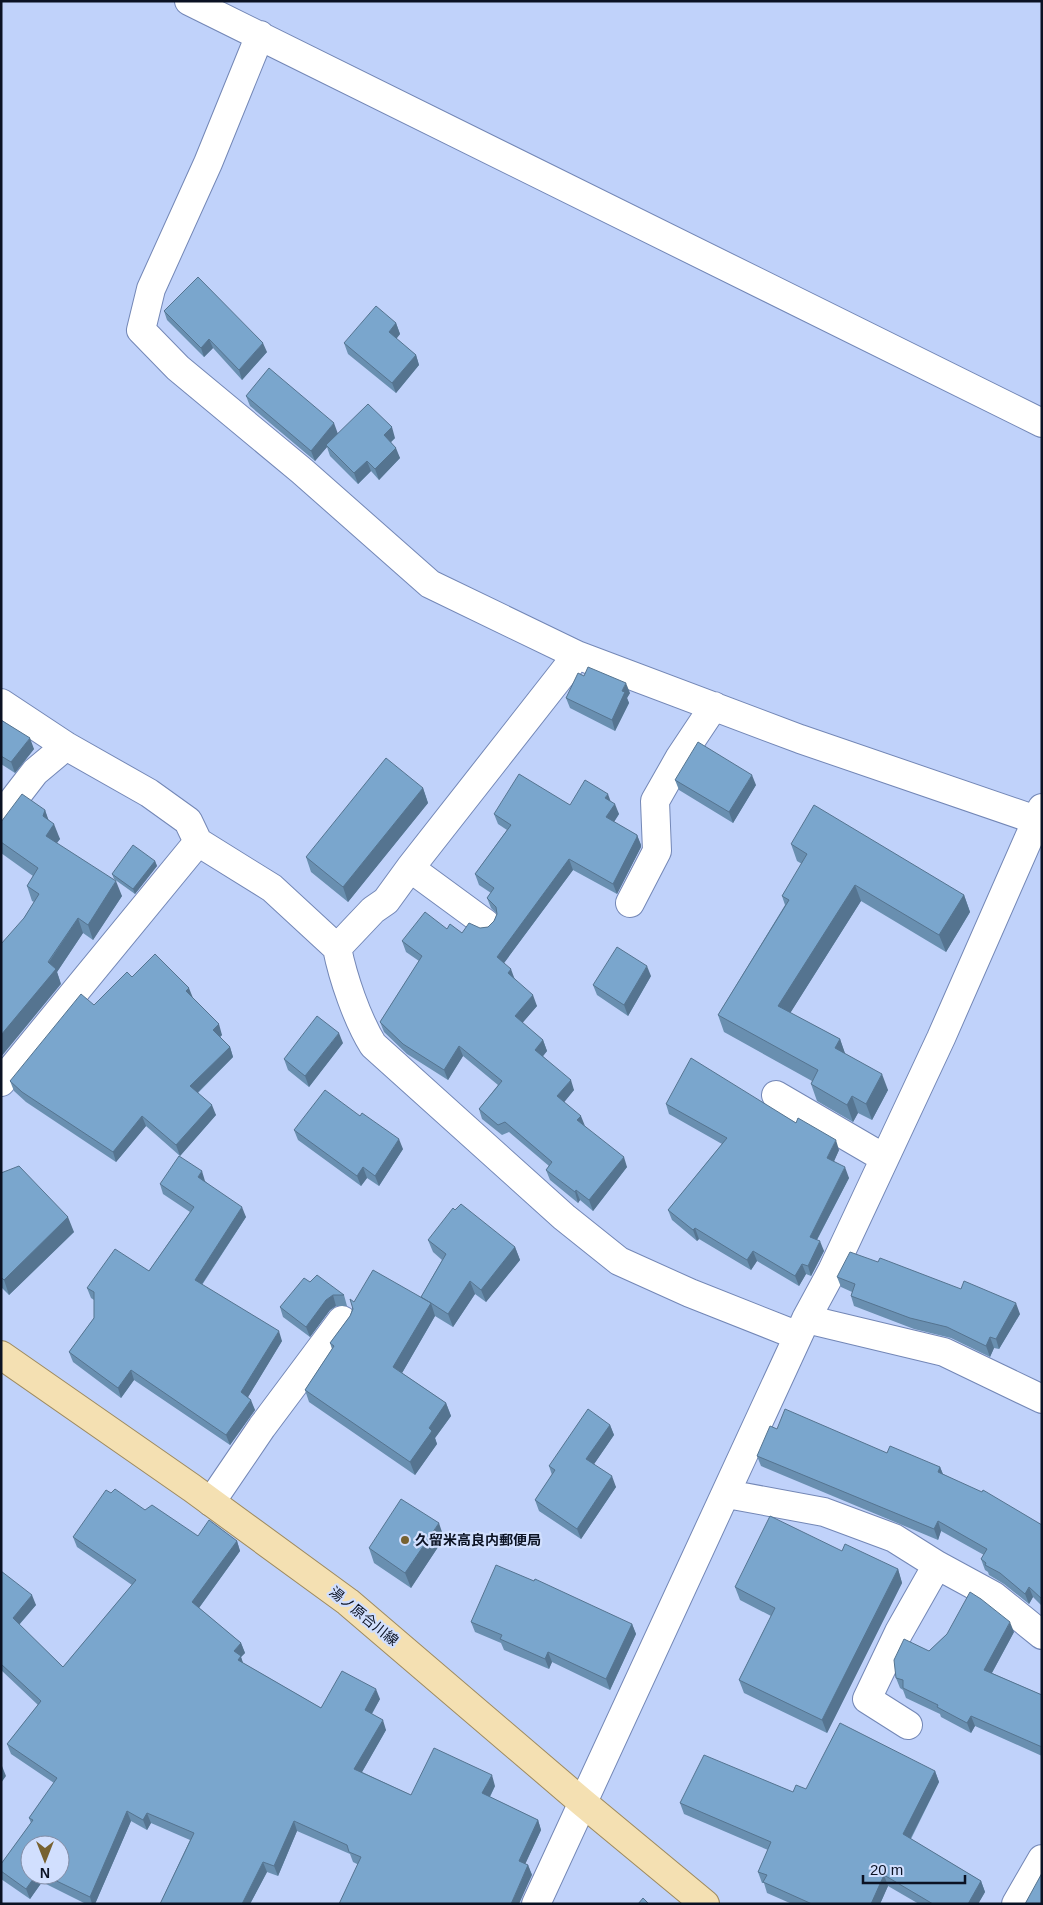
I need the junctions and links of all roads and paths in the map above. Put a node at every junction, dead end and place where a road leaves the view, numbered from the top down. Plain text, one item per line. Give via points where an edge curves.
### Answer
1 (189, 1) edge
2 (260, 35) junction
3 (1042, 423) edge
4 (577, 655) junction
5 (1, 704) edge
6 (714, 706) junction
7 (66, 746) junction
8 (1, 816) edge
9 (1040, 817) edge
10 (198, 842) junction
11 (410, 868) junction
12 (630, 903) dead end
13 (485, 923) dead end
14 (337, 948) junction
15 (1, 1082) edge
16 (776, 1095) dead end
17 (884, 1158) junction
18 (342, 1320) dead end
19 (798, 1326) junction
20 (1, 1355) edge
21 (1042, 1400) edge
22 (726, 1494) junction
23 (211, 1502) junction
24 (937, 1565) junction
25 (1042, 1635) edge
26 (908, 1725) dead end
27 (582, 1802) junction
28 (1042, 1859) edge
29 (536, 1904) edge
30 (706, 1904) edge
31 (1016, 1904) edge

1 - 2 street
2 - 3 street
2 - 4 street via 208,163 151,289 141,330 178,368 430,584
4 - 6 street
4 - 11 street
5 - 7 street
6 - 9 street via 800,739
6 - 12 street via 655,801 657,851
7 - 8 street via 35,772
7 - 10 street via 149,793 188,821
9 - 17 street
10 - 14 street via 272,888
10 - 15 street
11 - 13 street
11 - 14 street via 386,900
14 - 19 street via 364,1031 373,1045 564,1217 619,1261 690,1293
16 - 17 street
17 - 19 street via 832,1271
18 - 23 street via 262,1426
19 - 21 street via 944,1352
19 - 22 street
20 - 23 main road, 湯ノ原合川線
22 - 24 street via 824,1512 894,1538
22 - 27 street
23 - 27 main road, 湯ノ原合川線 via 348,1602
24 - 25 street via 994,1596
24 - 26 street via 899,1632 867,1699
27 - 29 street
27 - 30 main road, 湯ノ原合川線
28 - 31 street

